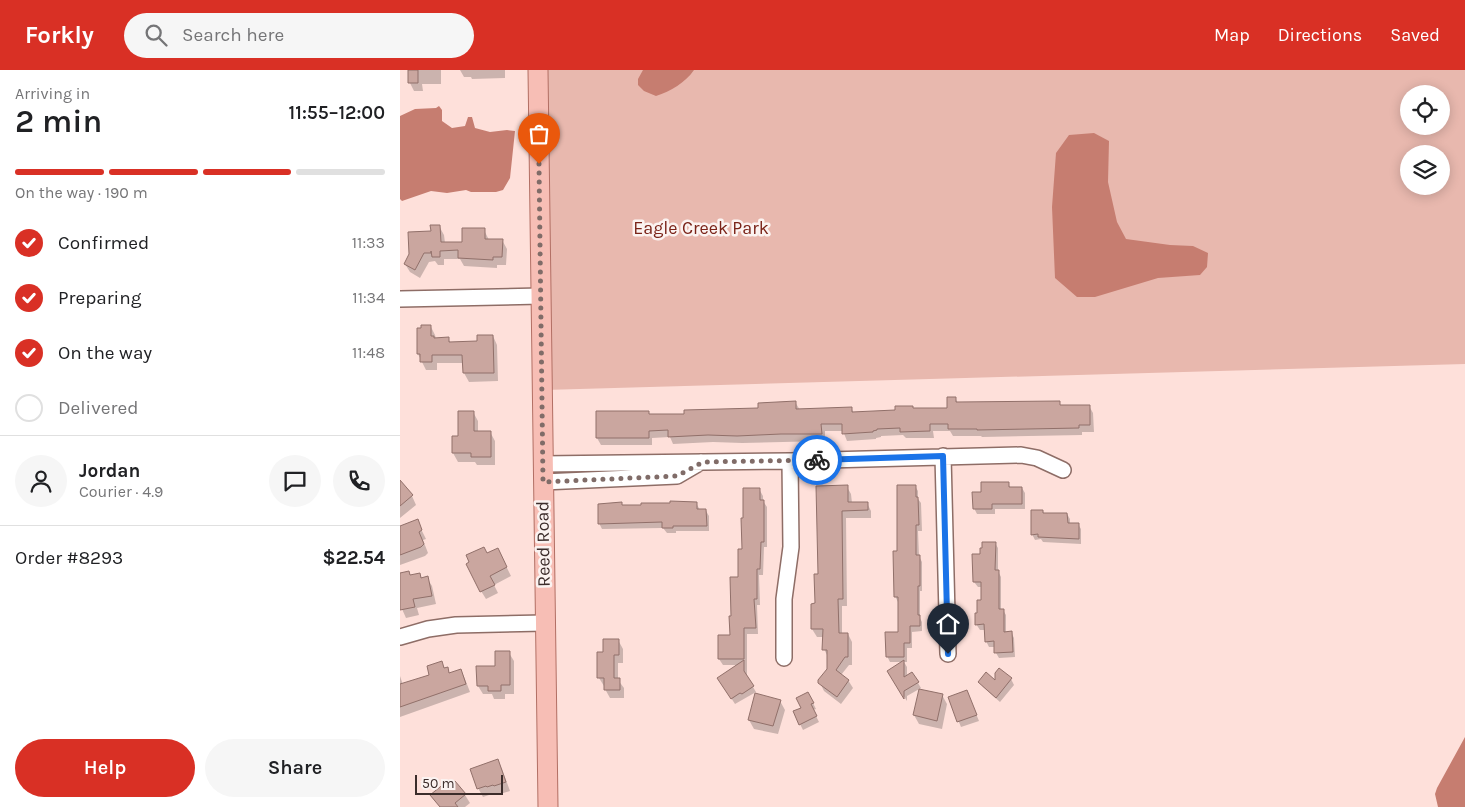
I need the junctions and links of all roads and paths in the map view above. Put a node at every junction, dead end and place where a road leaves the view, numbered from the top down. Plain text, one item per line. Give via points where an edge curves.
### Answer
1 (538, 70) edge
2 (541, 296) junction
3 (400, 300) edge
4 (943, 456) junction
5 (790, 460) junction
6 (1063, 470) dead end
7 (543, 473) junction
8 (544, 623) junction
9 (400, 637) edge
10 (948, 654) dead end
11 (784, 658) dead end
12 (548, 807) edge

1 - 2 main road, Reed Road
2 - 3 street
2 - 7 main road, Reed Road
4 - 5 street
4 - 6 street via 1022,455
4 - 10 street
5 - 7 street via 703,462 677,476
5 - 11 street via 790,547 784,599
7 - 8 main road, Reed Road
8 - 9 street via 456,625
8 - 12 main road, Reed Road

